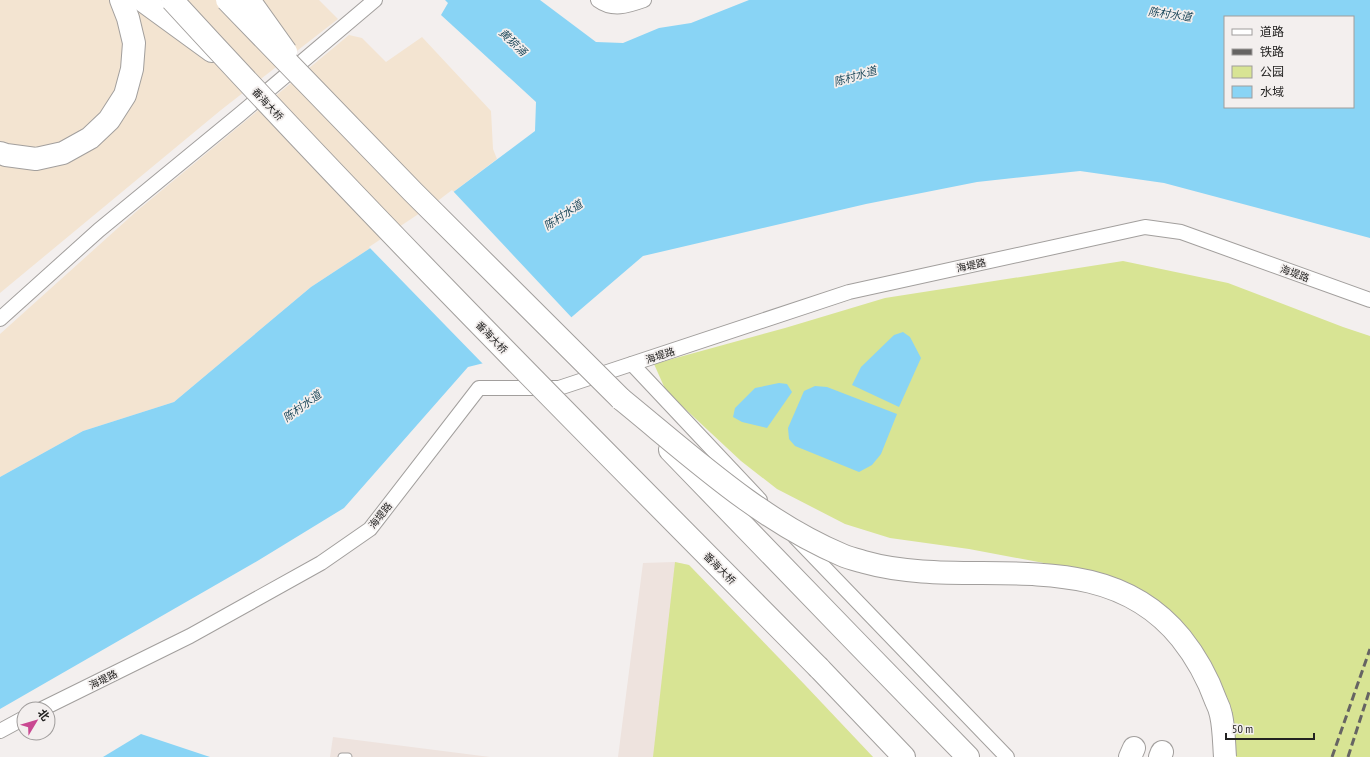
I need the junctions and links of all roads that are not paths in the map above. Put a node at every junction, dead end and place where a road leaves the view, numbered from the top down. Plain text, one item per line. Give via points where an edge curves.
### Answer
1 (121, 0) edge
2 (142, 0) edge
3 (172, 0) edge
4 (227, 0) edge
5 (249, 0) edge
6 (375, 0) edge
7 (598, 0) edge
8 (644, 0) edge
9 (234, 68) junction
10 (315, 92) junction
11 (0, 153) edge
12 (1370, 300) edge
13 (0, 319) edge
14 (632, 364) junction
15 (621, 399) junction
16 (56, 702) edge
17 (16, 722) edge
18 (0, 731) edge
19 (342, 757) edge
20 (348, 757) edge
21 (904, 757) edge
22 (968, 757) edge
23 (1007, 757) edge
24 (1224, 757) edge

1 - 11 main road via 134,43 132,69 125,96 109,120 90,138 63,153 36,159
2 - 9 main road, bridge
3 - 9 main road, 番海大桥, bridge
4 - 10 main road, bridge
5 - 10 main road, bridge
6 - 13 street via 99,230
7 - 8 street via 605,5 624,7
9 - 21 main road, 番海大桥, bridge via 494,339 820,668
10 - 15 main road, bridge
12 - 14 street, 海堤路 via 1181,232 1145,227 849,292
14 - 16 street, 海堤路 via 558,388 478,388 370,529 320,563 190,636
14 - 23 street
15 - 22 main road, bridge
15 - 24 main road, bridge via 735,492 772,518 843,556 879,566 920,572 1070,577 1096,582 1123,592 1153,609 1175,630 1195,656 1210,682 1222,715
17 - 18 street
19 - 20 lane

